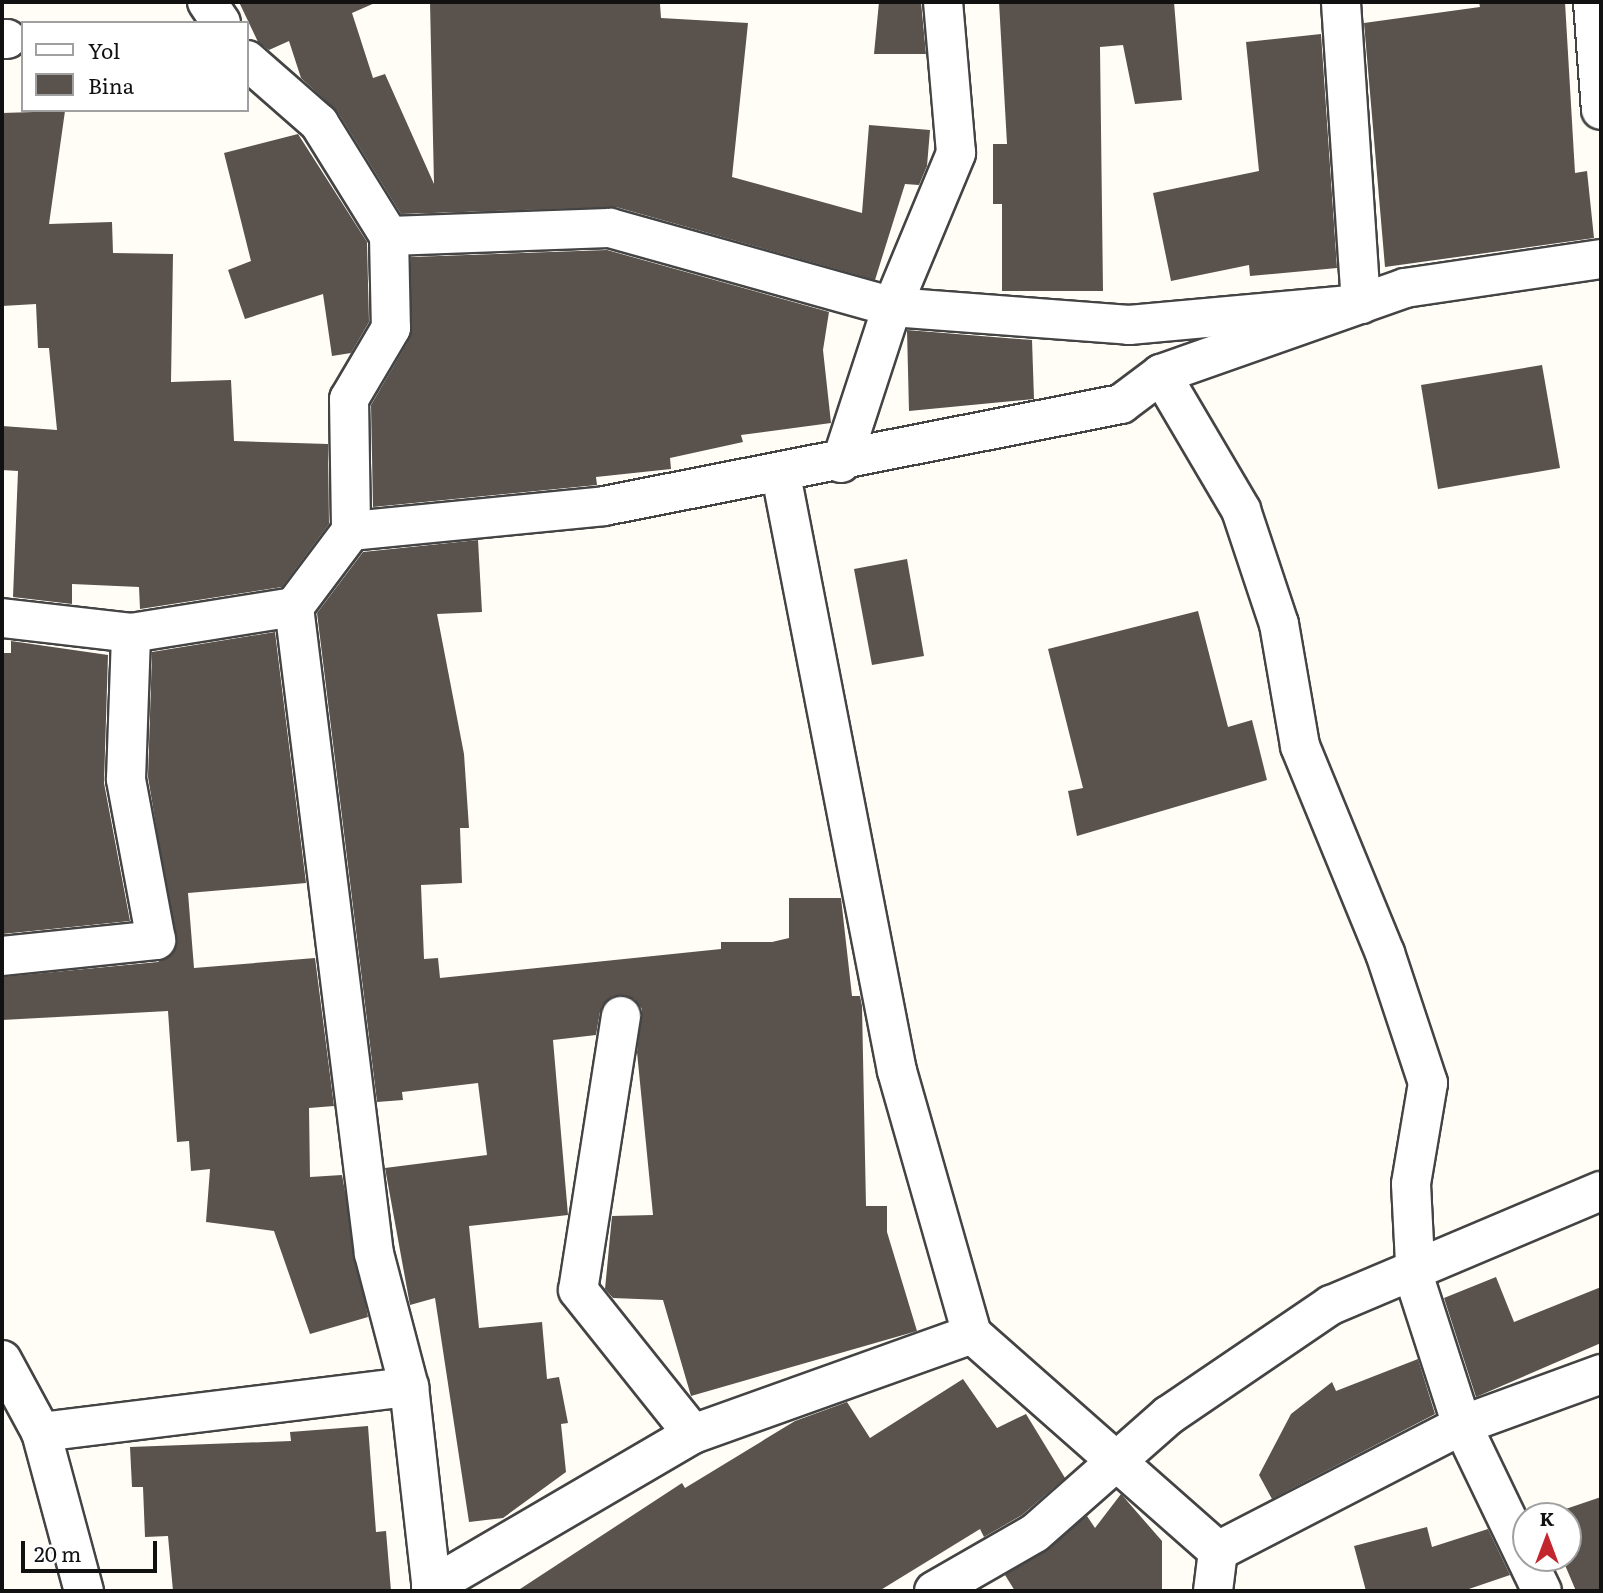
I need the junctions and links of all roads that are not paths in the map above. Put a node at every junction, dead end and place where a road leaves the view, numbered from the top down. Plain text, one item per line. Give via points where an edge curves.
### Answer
1 (207, 2) edge
2 (943, 2) edge
3 (1341, 2) edge
4 (1593, 2) edge
5 (220, 21) edge
6 (248, 61) edge
7 (1601, 110) edge
8 (389, 236) junction
9 (1601, 259) edge
10 (1361, 304) junction
11 (892, 307) junction
12 (1161, 374) junction
13 (841, 463) junction
14 (781, 475) junction
15 (351, 531) junction
16 (294, 607) junction
17 (2, 618) edge
18 (131, 633) junction
19 (2, 956) edge
20 (621, 1016) dead end
21 (1601, 1191) edge
22 (1415, 1265) junction
23 (972, 1334) junction
24 (2, 1360) edge
25 (1601, 1374) edge
26 (409, 1387) junction
27 (1462, 1426) junction
28 (41, 1432) junction
29 (693, 1434) junction
30 (1119, 1462) junction
31 (1218, 1551) junction
32 (1531, 1588) edge
33 (431, 1589) edge
34 (84, 1591) edge
35 (934, 1591) edge
36 (1213, 1591) edge

1 - 5 street
2 - 11 street via 956,153
3 - 10 street
4 - 7 street
6 - 8 street via 319,123
8 - 11 street via 610,228
8 - 15 street via 391,328 349,399
9 - 10 street via 1405,288
10 - 11 street via 1129,325
10 - 12 street
11 - 13 street
12 - 13 street via 1121,404
12 - 22 street via 1241,510 1279,624 1300,746 1385,953 1428,1083 1411,1184
13 - 14 street
14 - 15 street via 604,506
14 - 23 street via 897,1071
15 - 16 street
16 - 18 street
16 - 26 street via 374,1254
17 - 18 street
18 - 19 street via 126,779 156,940
20 - 29 street via 578,1290
21 - 22 street
22 - 27 street
22 - 30 street via 1331,1305 1169,1415
23 - 29 street
23 - 30 street
24 - 28 street
25 - 27 street
26 - 28 street
26 - 33 street
27 - 31 street
27 - 32 street
28 - 34 street
29 - 33 street
30 - 31 street
30 - 35 street via 1035,1534
31 - 36 street

